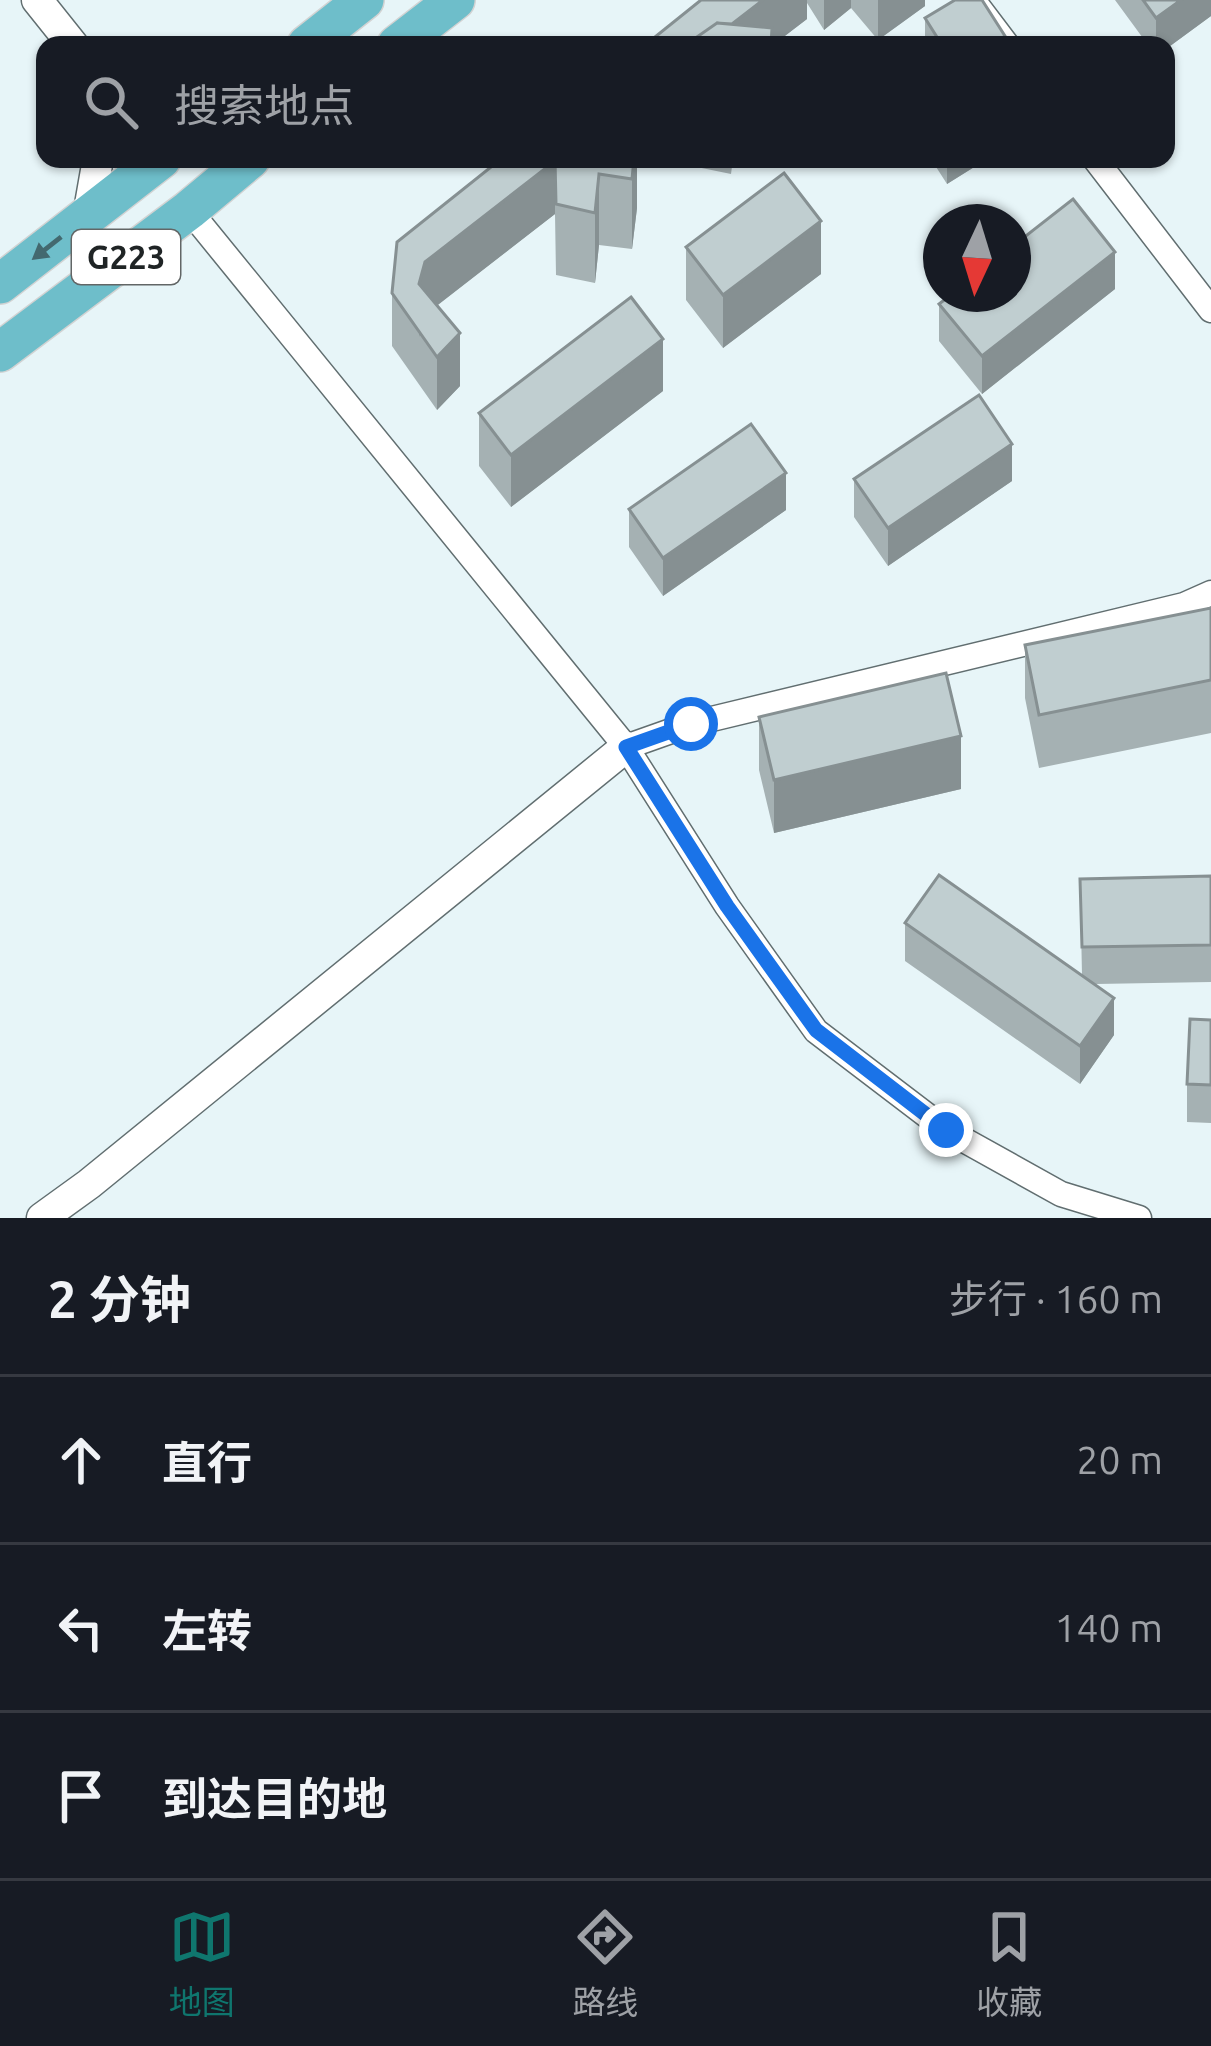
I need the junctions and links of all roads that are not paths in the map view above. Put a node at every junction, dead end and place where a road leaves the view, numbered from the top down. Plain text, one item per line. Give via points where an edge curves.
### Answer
1 (38, 0) edge
2 (364, 0) edge
3 (455, 0) edge
4 (973, 0) edge
5 (405, 24) edge
6 (66, 36) edge
7 (318, 36) edge
8 (1000, 36) edge
9 (96, 168) edge
10 (149, 168) edge
11 (239, 168) edge
12 (1102, 168) edge
13 (189, 210) junction
14 (88, 216) junction
15 (0, 284) edge
16 (1211, 310) edge
17 (0, 352) edge
18 (1211, 593) edge
19 (626, 747) junction
20 (42, 1218) edge
21 (1139, 1218) edge

1 - 6 street
2 - 7 highway
3 - 5 highway
4 - 8 street
9 - 14 street
10 - 14 highway, G223
11 - 13 highway, G223
12 - 16 street
13 - 17 highway, G223
13 - 19 street
14 -> 15 highway, G223
18 - 19 street
19 - 20 street
19 - 21 street via 816,1030 946,1130 1061,1194

